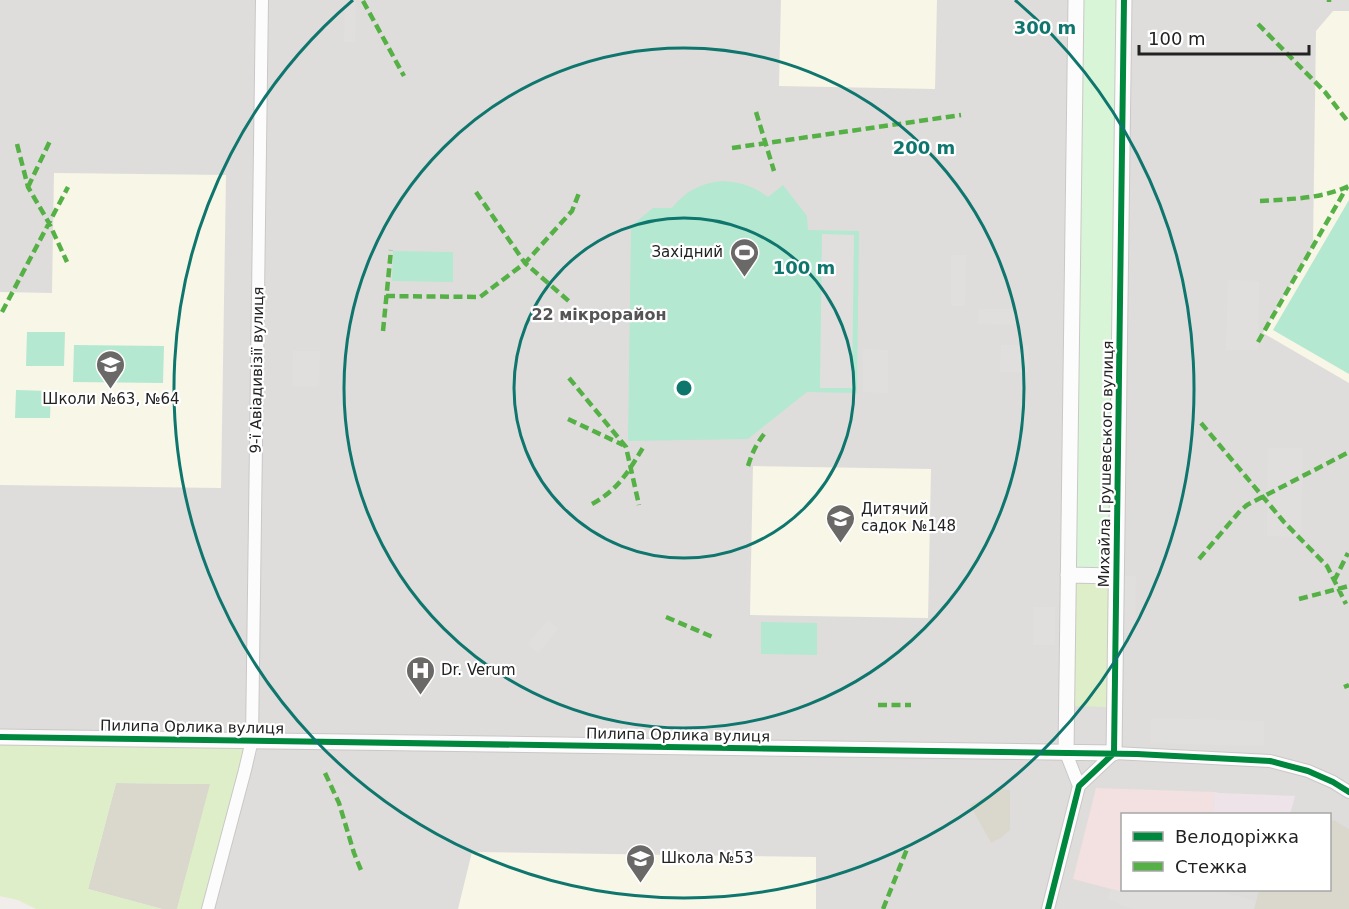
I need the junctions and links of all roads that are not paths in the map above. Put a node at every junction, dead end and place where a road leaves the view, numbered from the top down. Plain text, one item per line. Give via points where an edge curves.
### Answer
1 (262, 0) edge
2 (1076, 0) edge
3 (1124, 0) edge
4 (1068, 575) junction
5 (1116, 576) junction
6 (0, 737) edge
7 (252, 740) junction
8 (1066, 753) junction
9 (1114, 753) junction
10 (1079, 786) junction
11 (1349, 792) edge
12 (208, 909) edge
13 (1048, 909) edge

1 - 7 street, 9-ї Авіадивізії вулиця
2 - 4 street
3 - 5 street, Михайла Грушевського вулиця
4 - 5 street
4 - 8 street
5 - 9 street, Михайла Грушевського вулиця
6 - 7 street, Пилипа Орлика вулиця
7 - 8 street, Пилипа Орлика вулиця
7 - 12 street, 9-ї Авіадивізії вулиця
8 - 9 street, Пилипа Орлика вулиця
8 - 10 street
9 - 10 street
9 - 11 street, Пилипа Орлика вулиця via 1258,759 1308,771
10 - 13 street

